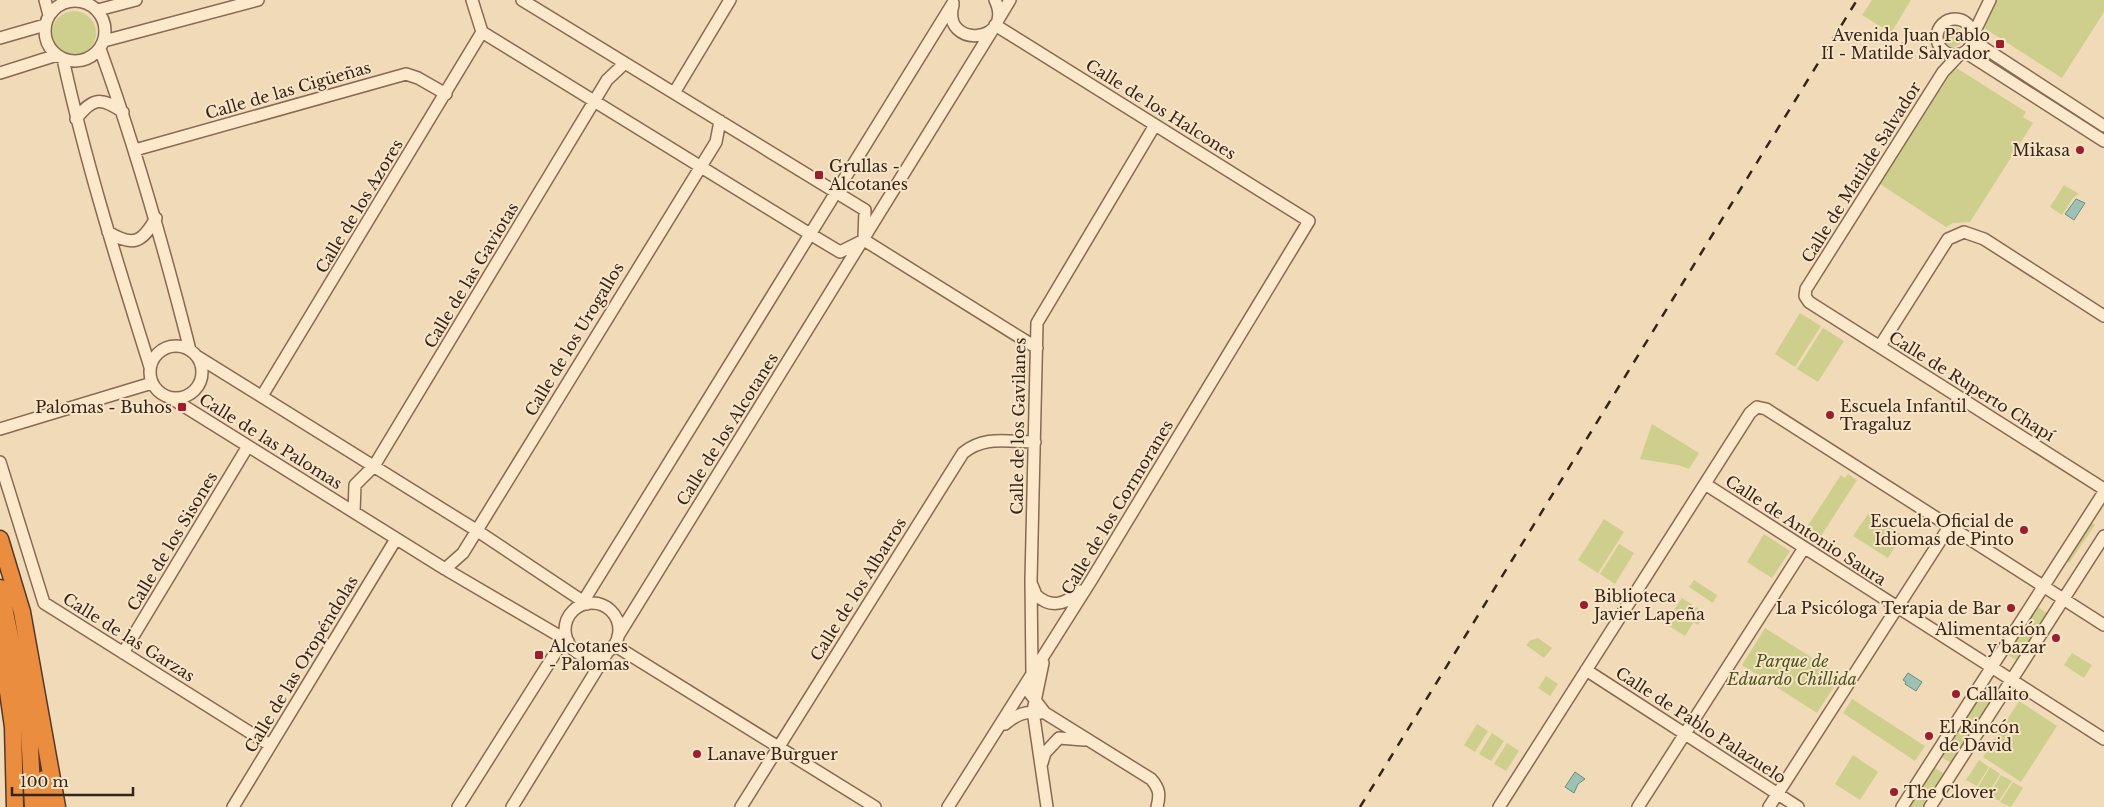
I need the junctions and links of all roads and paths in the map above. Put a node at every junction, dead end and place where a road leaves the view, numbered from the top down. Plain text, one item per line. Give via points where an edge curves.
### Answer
1 (45, 0) edge
2 (136, 0) edge
3 (258, 0) edge
4 (472, 0) edge
5 (522, 0) edge
6 (730, 0) edge
7 (995, 0) edge
8 (1010, 0) edge
9 (954, 1) edge
10 (1987, 4) edge
11 (93, 5) edge
12 (47, 20) junction
13 (1960, 20) junction
14 (995, 25) junction
15 (482, 32) junction
16 (0, 38) edge
17 (1972, 38) junction
18 (102, 45) junction
19 (1942, 50) junction
20 (1963, 53) junction
21 (60, 57) junction
22 (625, 63) junction
23 (1944, 72) junction
24 (0, 73) edge
25 (674, 93) junction
26 (446, 94) junction
27 (596, 102) junction
28 (123, 112) junction
29 (76, 119) junction
30 (720, 121) junction
31 (1155, 125) junction
32 (2104, 126) edge
33 (2104, 141) edge
34 (135, 150) junction
35 (700, 165) junction
36 (836, 192) junction
37 (156, 218) junction
38 (1309, 221) joint
39 (108, 232) junction
40 (810, 234) junction
41 (864, 240) junction
42 (1806, 289) joint
43 (2104, 316) edge
44 (1880, 346) junction
45 (1037, 348) junction
46 (194, 353) junction
47 (150, 367) junction
48 (152, 383) junction
49 (262, 396) junction
50 (171, 398) junction
51 (0, 429) edge
52 (1034, 442) junction
53 (248, 446) junction
54 (0, 462) edge
55 (374, 466) junction
56 (1705, 484) junction
57 (2104, 490) edge
58 (2100, 509) edge
59 (354, 512) junction
60 (1949, 526) junction
61 (476, 530) junction
62 (2104, 536) edge
63 (0, 539) edge
64 (396, 539) junction
65 (1804, 548) junction
66 (444, 569) junction
67 (1092, 579) junction
68 (1031, 580) junction
69 (2043, 586) junction
70 (0, 588) edge
71 (2063, 599) junction
72 (584, 603) junction
73 (1897, 607) junction
74 (2104, 625) edge
75 (0, 635) edge
76 (566, 639) junction
77 (613, 645) junction
78 (123, 653) junction
79 (1044, 656) junction
80 (1991, 667) junction
81 (1586, 670) junction
82 (1032, 675) junction
83 (2012, 680) junction
84 (39, 708) junction
85 (1038, 709) junction
86 (999, 728) junction
87 (1685, 734) junction
88 (2104, 739) edge
89 (1090, 741) junction
90 (270, 746) junction
91 (779, 746) junction
92 (1041, 767) junction
93 (1778, 794) junction
94 (15, 807) edge
95 (33, 807) edge
96 (45, 807) edge
97 (57, 807) edge
98 (232, 807) edge
99 (458, 807) edge
100 (512, 807) edge
101 (741, 807) edge
102 (875, 807) edge
103 (948, 807) edge
104 (1047, 807) edge
105 (1157, 807) edge
106 (1499, 807) edge
107 (1638, 807) edge
108 (1769, 807) edge
109 (1798, 807) edge
110 (1902, 807) edge
111 (1930, 807) edge

1 - 12 street
2 - 11 street
3 - 18 street
4 - 15 street
5 - 22 street
6 - 25 street
7 - 14 street via 998,7
8 - 14 street, Calle de los Alcotanes
9 - 14 street via 952,18 966,35 980,36
9 - 36 street, Calle de los Alcotanes
10 - 13 street via 1973,20
10 - 17 street
11 - 12 street via 73,0 56,8
11 - 18 street via 105,25
12 - 16 street
12 - 21 street via 47,42
13 - 17 street via 1969,26
13 - 19 street via 1949,20 1940,26 1937,37
14 - 31 street, Calle de los Halcones
14 - 41 street, Calle de los Alcotanes
15 - 26 street, Calle de los Azores
15 - 27 street
17 - 20 street
17 - 32 street
18 - 21 street via 84,60
18 - 28 street
19 - 20 street via 1951,54
19 - 23 street
20 - 23 street, Calle de Matilde Salvador
20 - 33 street
21 - 24 street
21 - 29 street
22 - 25 street
22 - 27 street, Calle de las Gaviotas via 607,80
23 - 42 street, Calle de Matilde Salvador
25 - 30 street
26 - 34 street, Calle de las Cigüeñas via 406,74
26 - 49 street, Calle de los Azores
27 - 35 street
27 - 55 street, Calle de las Gaviotas
28 - 29 street via 108,102 97,100 86,106
28 - 34 street
29 - 39 street
30 - 35 street, Calle de los Urogallos via 716,142
30 - 36 street
31 - 38 street, Calle de los Halcones
31 - 45 street, Calle de los Gavilanes via 1037,322
34 - 37 street
35 - 40 street
35 - 61 street, Calle de los Urogallos
36 - 40 street, Calle de los Alcotanes
36 - 41 street, Calle de los Alcotanes via 865,210
37 - 39 street via 148,232 137,241 123,241
37 - 46 street
38 - 67 street, Calle de los Cormoranes
39 - 47 street
40 - 41 street via 840,252
40 - 72 street, Calle de los Alcotanes
41 - 45 street
41 - 77 street, Calle de los Alcotanes
42 - 44 street, Calle de Ruperto Chapí via 1805,296 1809,302
43 - 44 street via 1984,239 1964,232 1948,239
44 - 57 street, Calle de Ruperto Chapí
45 - 52 street, Calle de los Gavilanes
46 - 47 street via 174,345 165,347
46 - 49 street, Calle de las Palomas
46 - 50 street via 202,374 195,390 180,398
47 - 48 street
48 - 50 street via 163,395
48 - 51 street
49 - 55 street, Calle de las Palomas
50 - 53 street, Calle de las Palomas
52 - 68 street, Calle de los Gavilanes
52 - 91 street, Calle de los Albatros via 984,441 963,453
53 - 59 street, Calle de las Palomas
53 - 78 street, Calle de los Sisones
54 - 78 street, Calle de las Garzas via 44,603
55 - 59 street, Calle de las Palomas via 355,485
55 - 61 street, Calle de las Palomas
56 - 60 street via 1757,407 1766,409
56 - 65 street, Calle de Antonio Saura
56 - 81 street
57 - 58 street
58 - 69 street
59 - 64 street, Calle de las Palomas
60 - 69 street
60 - 73 street
61 - 66 street via 463,553
61 - 72 street, Calle de las Palomas
62 - 71 street
63 - 84 highway via 22,612
64 - 66 street, Calle de las Palomas
64 - 90 street, Calle de las Oropéndolas
65 - 73 street, Calle de Antonio Saura
65 - 87 street
66 - 76 street, Calle de las Palomas
67 - 68 street via 1062,604 1041,600 1036,596
67 - 79 street, Calle de los Cormoranes
68 - 82 street, Calle de los Gavilanes
69 - 71 street
69 - 80 street
70 - 95 highway via 28,728
71 - 74 street
71 - 83 street
72 - 76 street via 569,615 565,625
72 - 77 street via 598,604 611,612 618,625
73 - 80 street, Calle de Antonio Saura
73 - 93 street
75 - 94 highway via 13,727
76 - 77 street via 577,653 587,657 597,657
76 - 99 street
77 - 91 street
77 - 100 street, Calle de los Alcotanes
78 - 90 street, Calle de las Garzas
79 - 82 street, Calle de los Cormoranes
79 - 85 street, Calle de los Gavilanes
80 - 83 street, Calle de Antonio Saura
80 - 110 street
81 - 87 street, Calle de Pablo Palazuelo
81 - 106 street
82 - 85 street, Calle de los Gavilanes via 1029,692
82 - 86 street, Calle de los Cormoranes
83 - 88 street, Calle de Antonio Saura
83 - 111 street
84 - 96 highway
84 - 97 highway
85 - 86 street via 1017,715
85 - 89 street
85 - 92 street, Calle de los Gavilanes
86 - 103 street, Calle de los Cormoranes
87 - 93 street, Calle de Pablo Palazuelo
87 - 107 street
89 - 92 street via 1060,738 1045,753
89 - 105 street via 1158,786
90 - 98 street, Calle de las Oropéndolas
91 - 101 street, Calle de los Albatros
91 - 102 street
92 - 104 street, Calle de los Gavilanes
93 - 108 street
93 - 109 street, Calle de Pablo Palazuelo

